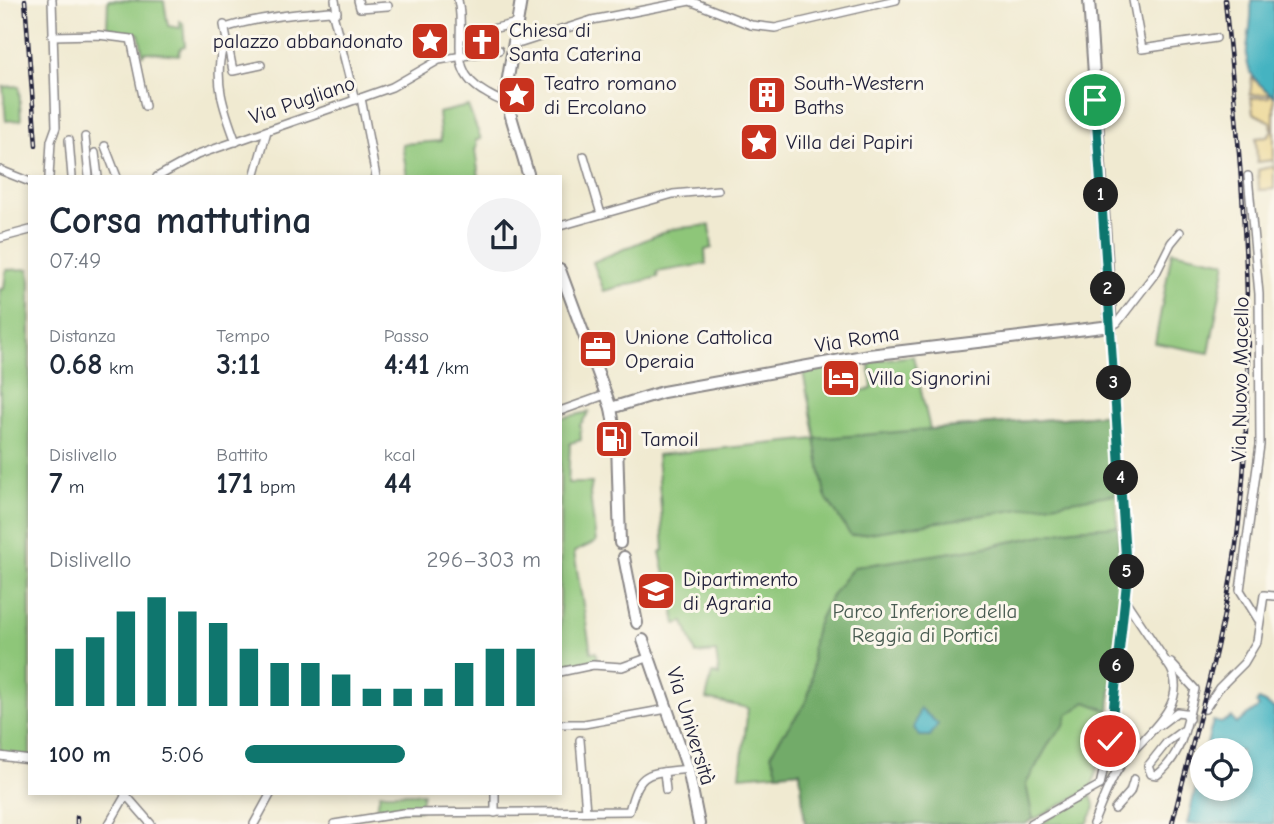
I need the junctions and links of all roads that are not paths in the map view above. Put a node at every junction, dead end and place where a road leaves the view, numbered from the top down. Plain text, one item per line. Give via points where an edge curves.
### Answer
1 (52, 0) edge
2 (335, 0) edge
3 (358, 0) edge
4 (458, 0) edge
5 (522, 0) edge
6 (896, 0) edge
7 (1089, 0) edge
8 (1133, 0) edge
9 (388, 6) dead end
10 (333, 14) junction
11 (517, 23) junction
12 (52, 36) junction
13 (461, 36) junction
14 (1216, 38) dead end
15 (265, 40) dead end
16 (521, 43) dead end
17 (228, 45) junction
18 (499, 50) dead end
19 (459, 59) junction
20 (261, 65) dead end
21 (358, 99) junction
22 (506, 102) junction
23 (145, 106) dead end
24 (267, 131) junction
25 (85, 137) dead end
26 (69, 140) dead end
27 (236, 142) junction
28 (105, 146) dead end
29 (95, 153) dead end
30 (584, 156) dead end
31 (0, 170) edge
32 (49, 175) edge
33 (72, 175) edge
34 (89, 175) edge
35 (98, 175) edge
36 (116, 175) edge
37 (161, 175) edge
38 (255, 175) edge
39 (376, 175) edge
40 (528, 175) edge
41 (1248, 176) dead end
42 (28, 181) edge
43 (718, 190) dead end
44 (601, 214) junction
45 (562, 225) edge
46 (28, 231) edge
47 (1180, 232) dead end
48 (0, 239) edge
49 (562, 275) edge
50 (1111, 325) junction
51 (606, 396) junction
52 (611, 408) junction
53 (562, 410) edge
54 (620, 543) dead end
55 (624, 557) dead end
56 (1274, 596) edge
57 (1125, 600) junction
58 (1121, 615) junction
59 (1137, 619) junction
60 (1258, 619) junction
61 (638, 623) dead end
62 (1150, 638) junction
63 (643, 640) dead end
64 (650, 657) junction
65 (562, 672) edge
66 (667, 709) junction
67 (1205, 709) tunnel mouth
68 (1164, 717) junction
69 (1188, 723) junction
70 (562, 724) edge
71 (1182, 731) tunnel mouth
72 (580, 740) dead end
73 (0, 756) edge
74 (28, 760) edge
75 (688, 769) junction
76 (664, 772) junction
77 (1134, 779) dead end
78 (666, 790) dead end
79 (1100, 791) junction
80 (125, 795) edge
81 (128, 795) edge
82 (270, 795) edge
83 (495, 795) edge
84 (1115, 808) dead end
85 (586, 811) junction
86 (494, 813) junction
87 (109, 824) edge
88 (151, 824) edge
89 (254, 824) edge
90 (334, 824) edge
91 (491, 824) edge
92 (699, 824) edge
93 (1030, 824) edge
94 (1093, 824) edge

1 - 12 street
2 - 10 street via 337,12
3 - 9 street via 360,8
4 - 13 street
5 - 11 main road
6 - 16 street via 775,28 751,25 690,1 592,20
7 - 50 main road
8 - 14 street via 1142,49
10 - 17 street via 286,15 225,26
10 - 21 street
11 - 13 street
11 - 22 main road
12 - 23 street via 131,39
12 - 32 street via 57,127 51,141
13 - 19 street
15 - 17 street
17 - 20 street via 233,71
17 - 27 street via 223,47 217,68 218,82
18 - 19 street, Via Pugliano
19 - 21 street, Via Pugliano via 439,60 392,87
19 - 22 street via 471,83
21 - 24 street, Via Pugliano
21 - 39 street
22 - 40 main road
24 - 27 street, Via Pugliano
24 - 38 street
25 - 34 street
26 - 33 street
27 - 37 street, Via Pugliano via 197,155
28 - 36 street
29 - 35 street
30 - 44 street
31 - 42 street
41 - 60 street, Via Nuovo Macello via 1259,294 1260,446 1240,590
43 - 44 street via 673,194
44 - 45 street
46 - 48 street
47 - 50 street via 1129,311
49 - 51 main road
50 - 52 main road, Via Roma via 869,355 663,392
50 - 57 street
51 - 52 main road
51 - 53 street
52 - 54 main road via 617,442
55 - 61 main road
56 - 60 street via 1264,595
57 - 58 street
57 - 59 street
58 - 59 street
58 - 79 street via 1110,741
59 - 62 street
60 - 67 street via 1257,641
62 - 68 street via 1177,682
62 - 69 street via 1195,689
63 - 64 main road, Via Università
64 - 65 street via 622,667 593,665
64 - 66 main road, Via Università
66 - 70 street
66 - 75 main road, Via Università
68 - 69 street via 1182,712 1188,715
68 - 79 street
69 - 71 street via 1163,769 1151,774 1152,762
72 - 85 street
73 - 74 street
75 - 76 street
75 - 92 main road, Via Università
76 - 78 street
76 - 85 street via 645,776 634,788 629,811
77 - 84 street
79 - 93 street
79 - 94 street
80 - 87 street
81 - 88 street
82 - 89 street
83 - 86 street
85 - 86 street
86 - 90 street via 404,813
86 - 91 street

